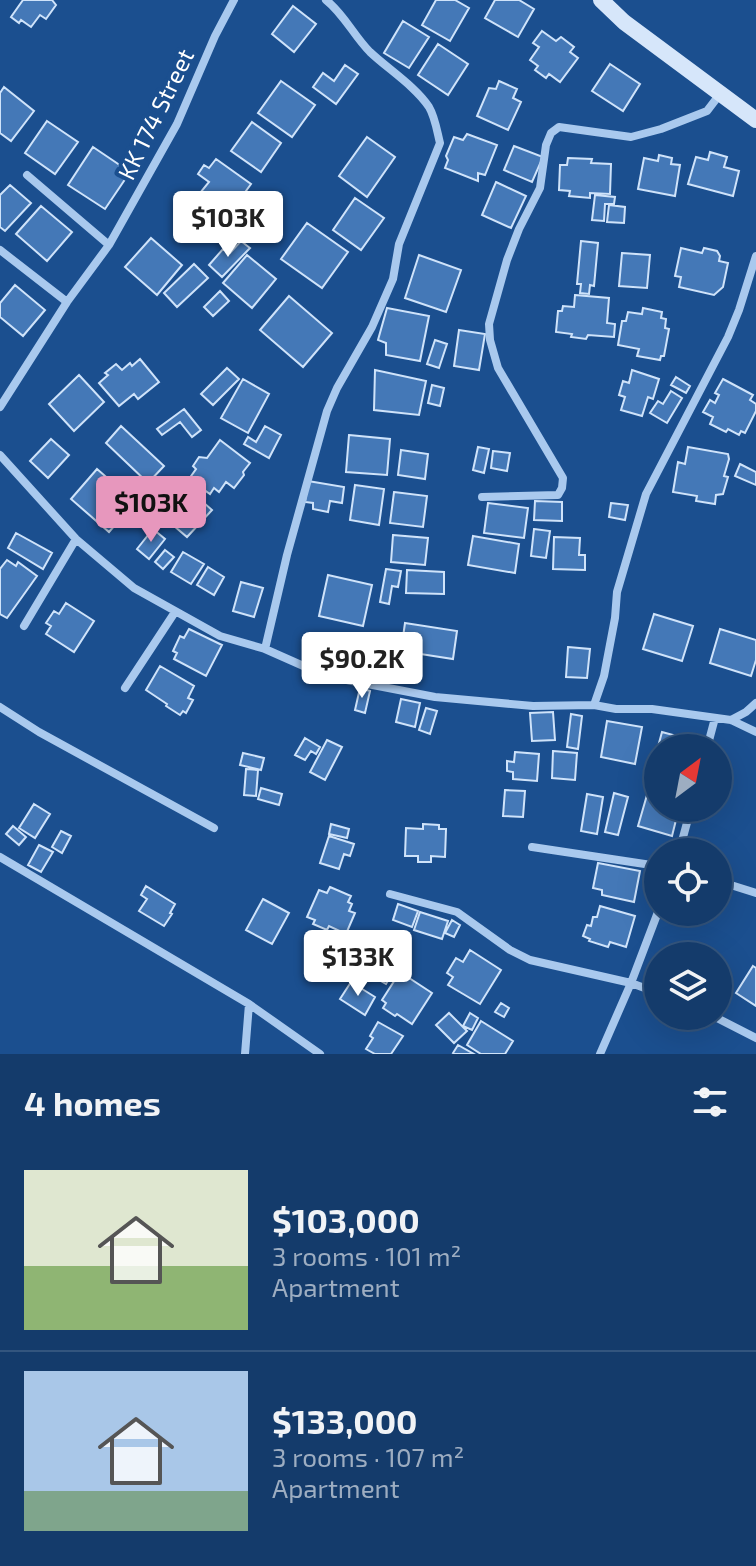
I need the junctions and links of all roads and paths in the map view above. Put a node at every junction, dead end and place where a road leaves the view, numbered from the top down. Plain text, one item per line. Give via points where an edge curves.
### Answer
1 (234, 0) edge
2 (326, 0) edge
3 (601, 0) edge
4 (720, 94) junction
5 (756, 120) edge
6 (27, 175) dead end
7 (109, 245) junction
8 (0, 250) edge
9 (756, 256) edge
10 (67, 302) junction
11 (0, 407) edge
12 (0, 455) edge
13 (482, 497) dead end
14 (76, 539) junction
15 (175, 612) junction
16 (24, 626) dead end
17 (265, 649) junction
18 (125, 688) dead end
19 (756, 703) edge
20 (594, 705) junction
21 (0, 707) edge
22 (715, 718) junction
23 (731, 720) junction
24 (756, 732) edge
25 (711, 734) edge
26 (214, 828) dead end
27 (532, 847) dead end
28 (0, 857) edge
29 (644, 864) edge
30 (732, 885) edge
31 (756, 893) edge
32 (390, 894) dead end
33 (653, 926) edge
34 (631, 983) junction
35 (644, 988) edge
36 (249, 1004) junction
37 (732, 1026) edge
38 (756, 1038) edge
39 (245, 1054) edge
40 (320, 1054) edge
41 (600, 1054) edge

1 - 7 street, KK 174 Street via 177,124
2 - 17 street via 370,52 429,108 440,143 399,244 393,279 327,411
3 - 4 main road
4 - 5 main road
4 - 13 street via 707,111 631,137 559,127 551,133 540,188 519,229 489,324 498,368 563,478 562,488 558,495
6 - 7 street
7 - 10 street, KK 174 Street
8 - 10 street
9 - 20 street via 728,337 646,494 617,592 604,676
10 - 11 street, KK 174 Street
12 - 14 street
14 - 15 street via 134,588
14 - 16 street
15 - 17 street via 220,636
15 - 18 street
17 - 20 street via 326,676 435,697 533,706
19 - 23 street
20 - 22 street
21 - 26 street
22 - 23 street
22 - 25 street
23 - 24 street
27 - 29 street
28 - 36 street
30 - 31 street
32 - 34 street via 457,912 530,960
33 - 34 street
34 - 35 street
34 - 41 street
36 - 39 street
36 - 40 street
37 - 38 street

